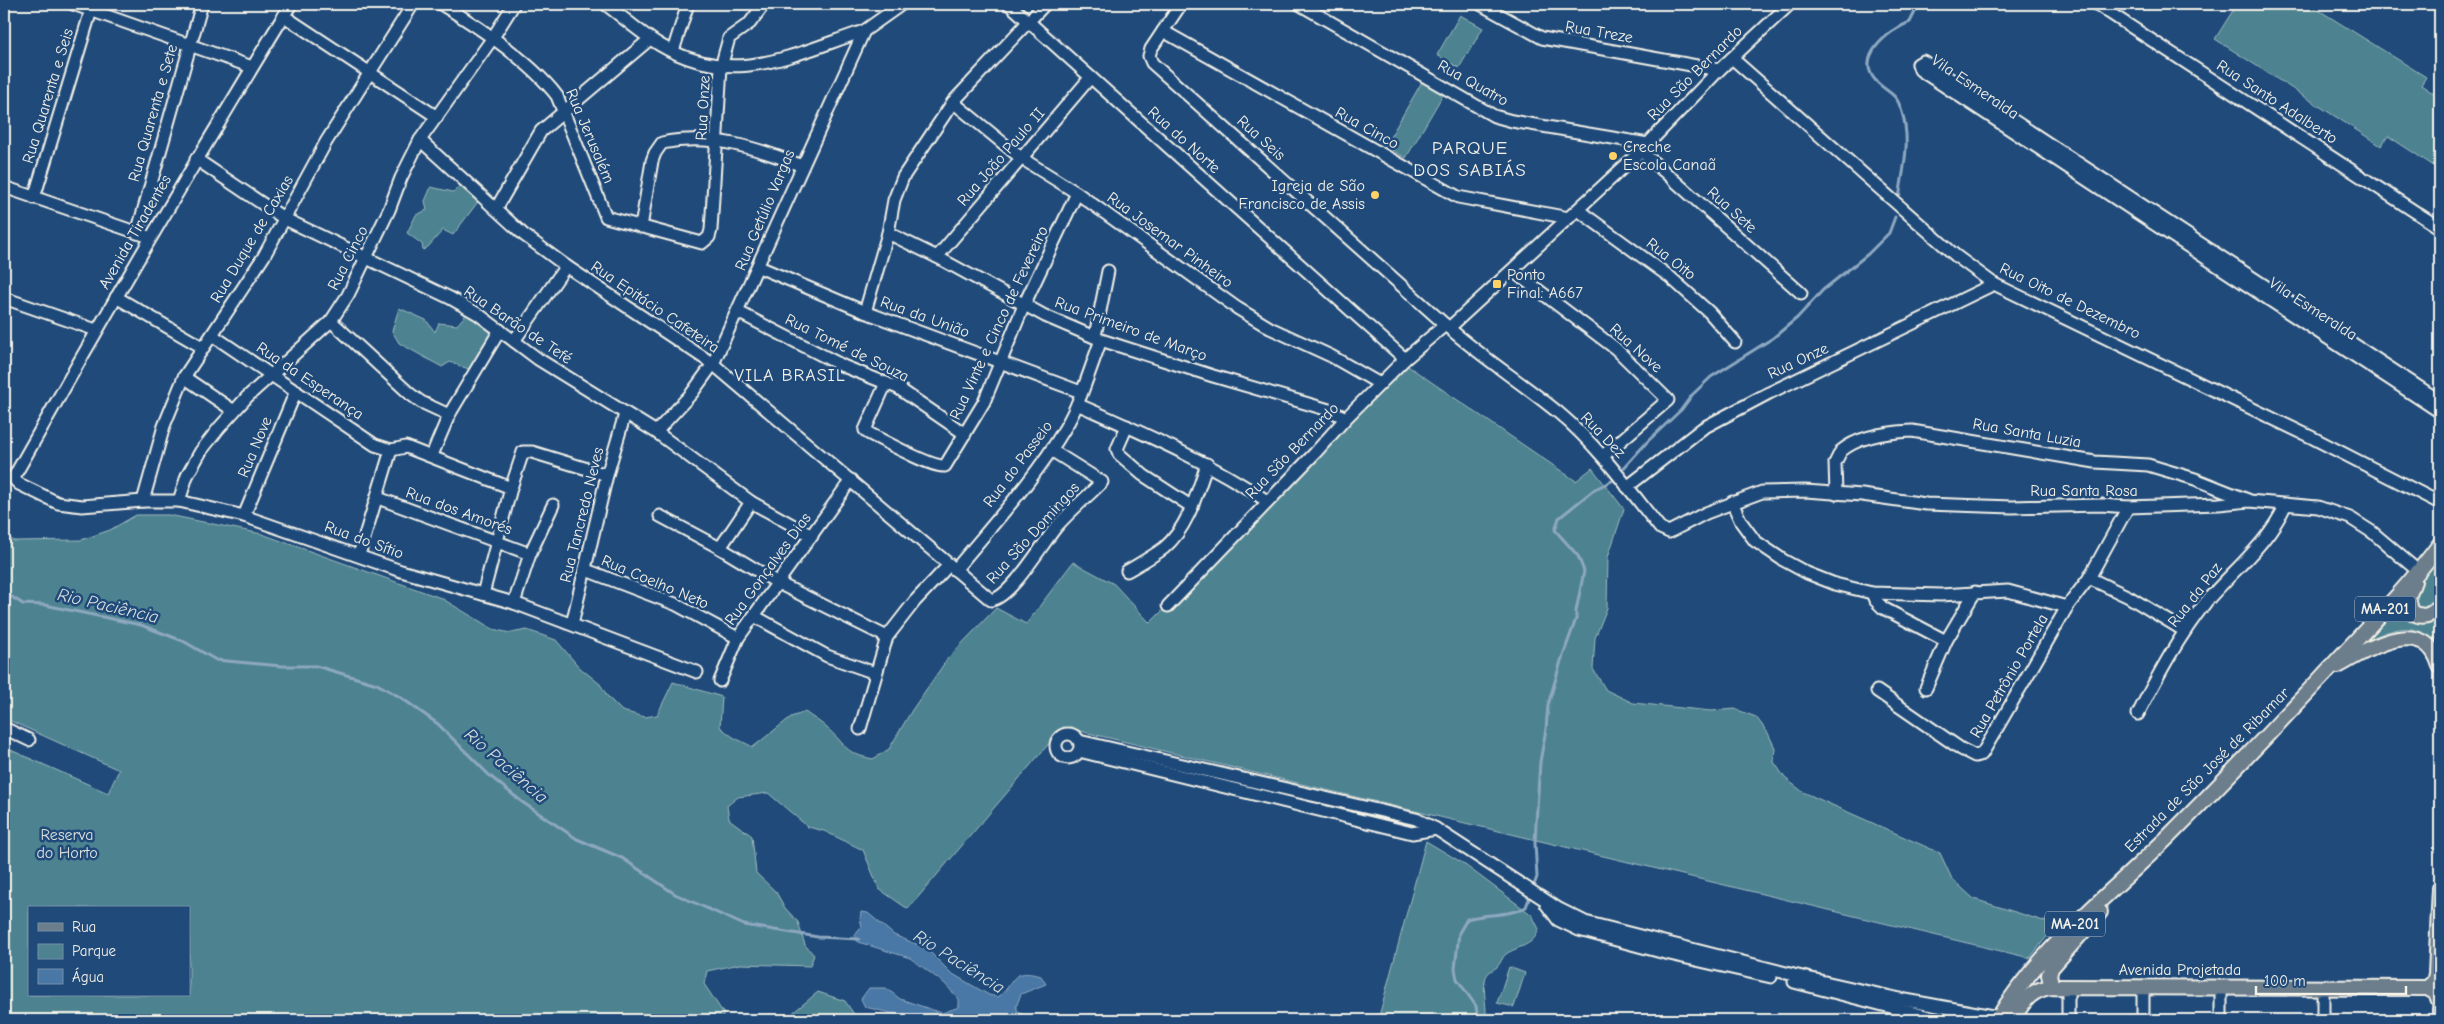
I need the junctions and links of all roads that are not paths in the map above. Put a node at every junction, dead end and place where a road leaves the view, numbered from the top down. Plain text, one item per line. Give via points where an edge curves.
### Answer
1 (73, 4) edge
2 (202, 4) edge
3 (291, 4) edge
4 (413, 4) edge
5 (441, 4) edge
6 (514, 4) edge
7 (605, 4) edge
8 (688, 4) edge
9 (764, 4) edge
10 (902, 4) edge
11 (1009, 4) edge
12 (1045, 4) edge
13 (1181, 4) edge
14 (1299, 4) edge
15 (1480, 4) edge
16 (1790, 4) edge
17 (2096, 4) edge
18 (92, 7) edge
19 (284, 16) junction
20 (1029, 22) junction
21 (864, 31) junction
22 (1163, 31) junction
23 (492, 39) junction
24 (650, 39) junction
25 (190, 44) junction
26 (673, 51) junction
27 (1732, 58) junction
28 (252, 67) junction
29 (722, 67) junction
30 (1719, 70) junction
31 (368, 72) junction
32 (1090, 78) junction
33 (953, 102) junction
34 (565, 110) junction
35 (437, 117) junction
36 (420, 140) junction
37 (718, 141) junction
38 (1644, 147) junction
39 (1022, 158) junction
40 (196, 159) junction
41 (802, 166) junction
42 (4, 187) edge
43 (1077, 194) junction
44 (34, 198) junction
45 (496, 209) junction
46 (1578, 210) junction
47 (1569, 218) junction
48 (285, 219) junction
49 (641, 227) junction
50 (2440, 228) edge
51 (711, 230) joint
52 (137, 232) junction
53 (888, 233) junction
54 (150, 237) junction
55 (937, 257) junction
56 (2211, 257) junction
57 (366, 260) junction
58 (566, 266) junction
59 (759, 267) junction
60 (1513, 270) junction
61 (1108, 271) dead end
62 (1994, 284) junction
63 (1801, 293) dead end
64 (116, 297) junction
65 (4, 298) edge
66 (1024, 305) junction
67 (738, 312) junction
68 (865, 312) junction
69 (331, 321) junction
70 (1447, 326) junction
71 (96, 330) junction
72 (500, 330) junction
73 (212, 335) junction
74 (1098, 338) junction
75 (514, 341) junction
76 (1735, 342) dead end
77 (202, 347) junction
78 (1405, 359) junction
79 (1001, 363) junction
80 (713, 364) junction
81 (272, 374) junction
82 (184, 377) junction
83 (2398, 379) junction
84 (886, 383) junction
85 (1380, 384) junction
86 (296, 391) junction
87 (1081, 392) junction
88 (2440, 401) edge
89 (1077, 404) junction
90 (234, 410) junction
91 (2440, 412) edge
92 (625, 414) junction
93 (449, 416) junction
94 (1346, 418) junction
95 (1127, 426) junction
96 (656, 432) junction
97 (965, 434) junction
98 (391, 450) junction
99 (1051, 450) junction
100 (432, 455) junction
101 (1603, 456) junction
102 (1207, 464) junction
103 (607, 475) junction
104 (15, 480) joint
105 (851, 480) junction
106 (1624, 483) junction
107 (511, 488) junction
108 (1836, 494) junction
109 (378, 498) junction
110 (144, 501) junction
111 (179, 501) junction
112 (1267, 501) junction
113 (2249, 501) junction
114 (751, 502) junction
115 (1732, 502) junction
116 (2440, 503) edge
117 (2286, 504) junction
118 (553, 505) dead end
119 (1192, 507) junction
120 (2128, 507) junction
121 (244, 516) junction
122 (660, 516) dead end
123 (812, 536) junction
124 (495, 542) junction
125 (2440, 544) edge
126 (720, 548) junction
127 (530, 554) junction
128 (359, 555) junction
129 (952, 567) junction
130 (2422, 567) junction
131 (586, 570) junction
132 (1127, 571) dead end
133 (2089, 578) junction
134 (778, 583) junction
135 (1976, 592) junction
136 (1872, 593) junction
137 (483, 594) junction
138 (987, 598) joint
139 (514, 603) junction
140 (2440, 605) edge
141 (1168, 606) dead end
142 (2067, 607) junction
143 (754, 616) junction
144 (572, 624) junction
145 (2185, 631) junction
146 (887, 637) junction
147 (738, 638) junction
148 (1946, 641) junction
149 (2440, 666) edge
150 (697, 672) dead end
151 (2327, 672) junction
152 (876, 673) junction
153 (720, 682) dead end
154 (1926, 688) dead end
155 (1877, 690) dead end
156 (2138, 714) dead end
157 (4, 728) edge
158 (860, 729) dead end
159 (29, 740) dead end
160 (1079, 746) dead end
161 (2166, 839) junction
162 (2440, 888) edge
163 (2052, 987) junction
164 (2068, 987) junction
165 (2143, 987) junction
166 (2221, 988) junction
167 (2323, 988) junction
168 (2427, 988) junction
169 (2440, 1003) edge
170 (1898, 1004) junction
171 (2440, 1009) edge
172 (2003, 1019) edge
173 (1941, 1020) edge
174 (2068, 1020) edge
175 (2144, 1020) edge
176 (2221, 1020) edge
177 (2324, 1020) edge
178 (2440, 1020) edge

1 - 18 street
2 - 25 street, Rua Quarenta e Sete
3 - 19 street, Avenida Tiradentes
4 - 31 street, Rua Duque de Caxias
5 - 23 street, Rua Jerusalém
6 - 23 street, Rua Cinco
7 - 24 street
8 - 26 street
9 - 29 street, Rua Onze via 750,23 729,38
10 - 21 street, Rua Getúlio Vargas
11 - 20 street, Rua do Norte
12 - 20 street
13 - 22 street
14 - 38 street, Rua Quatro via 1494,116
15 - 30 street, Rua Treze via 1542,38
16 - 27 street, Rua São Bernardo
17 - 50 street, Rua Santo Adalberto
18 - 25 street
18 - 44 street, Rua Quarenta e Seis
19 - 28 street, Avenida Tiradentes
19 - 31 street
20 - 32 street, Rua do Norte
20 - 33 street
21 - 29 street via 760,65
21 - 41 street, Rua Getúlio Vargas
22 - 47 street, Rua Cinco via 1458,197
22 - 70 street, Rua Seis via 1151,49 1152,63
23 - 34 street, Rua Jerusalém via 546,82
23 - 35 street, Rua Cinco
24 - 26 street
24 - 34 street
25 - 28 street
25 - 52 street, Rua Quarenta e Sete
26 - 29 street via 696,62
27 - 30 street, Rua São Bernardo
27 - 62 street, Rua Oito de Dezembro via 1956,256
28 - 40 street, Avenida Tiradentes
29 - 37 street, Rua Onze
30 - 38 street, Rua São Bernardo
31 - 35 street
31 - 48 street, Rua Duque de Caxias
32 - 39 street, Rua João Paulo II
32 - 78 street, Rua do Norte
33 - 39 street, Rua Josemar Pinheiro
33 - 53 street via 903,177 894,200
34 - 45 street via 541,131
34 - 49 street, Rua Jerusalém via 606,217
35 - 36 street, Rua Cinco
36 - 45 street, Rua Epitácio Cafeteira
36 - 57 street, Rua Cinco
37 - 41 street via 759,150
37 - 49 street via 662,143 655,153
37 - 51 street, Rua Onze
38 - 46 street, Rua São Bernardo
38 - 63 street, Rua Sete
39 - 43 street, Rua Josemar Pinheiro
39 - 55 street, Rua João Paulo II
40 - 48 street, Rua Barão de Tefé
40 - 54 street, Avenida Tiradentes
41 - 59 street, Rua Getúlio Vargas
42 - 44 street
43 - 66 street, Rua Vinte e Cinco de Fevereiro
43 - 85 street, Rua Josemar Pinheiro via 1237,308
44 - 52 street
45 - 58 street, Rua Epitácio Cafeteira
46 - 47 street, Rua São Bernardo
46 - 76 street, Rua Oito via 1670,277 1709,312
47 - 60 street, Rua São Bernardo
48 - 57 street, Rua Barão de Tefé
48 - 73 street, Rua Duque de Caxias
49 - 51 street, Rua Jerusalém via 698,243 706,241
52 - 54 street
53 - 55 street, Rua Primeiro de Março
53 - 68 street
54 - 64 street, Avenida Tiradentes
55 - 66 street, Rua Primeiro de Março
56 - 56 street, Vila Esmeralda via 1923,61 1918,64 1926,74
56 - 83 street, Vila Esmeralda
57 - 69 street, Rua Cinco
57 - 72 street, Rua Barão de Tefé via 450,298
58 - 75 street
58 - 80 street, Rua Epitácio Cafeteira
59 - 67 street, Rua Getúlio Vargas
59 - 68 street, Rua da União
60 - 70 street, Rua São Bernardo
60 - 101 street, Rua Nove via 1615,348 1668,400
61 - 74 street, Rua do Passeio
62 - 106 street, Rua Onze via 1703,428
62 - 116 street, Rua Oito de Dezembro
64 - 71 street, Avenida Tiradentes
64 - 77 street
65 - 71 street
66 - 74 street, Rua Primeiro de Março
66 - 79 street, Rua Vinte e Cinco de Fevereiro
67 - 80 street, Rua Getúlio Vargas
67 - 84 street, Rua Tomé de Souza via 843,366
68 - 79 street, Rua da União
69 - 81 street, Rua Cinco
69 - 93 street via 410,394
70 - 78 street, Rua São Bernardo
70 - 101 street, Rua Dez via 1481,356 1560,414
71 - 104 street, Avenida Tiradentes
72 - 75 street, Rua Barão de Tefé
72 - 93 street
73 - 77 street, Rua Duque de Caxias
73 - 81 street, Rua da Esperança
74 - 87 street, Rua do Passeio
74 - 94 street, Rua Primeiro de Março
75 - 92 street, Rua Barão de Tefé
77 - 82 street, Rua Duque de Caxias
78 - 85 street, Rua São Bernardo
79 - 87 street, Rua da União
79 - 97 street, Rua Vinte e Cinco de Fevereiro
80 - 96 street, Rua Getúlio Vargas via 692,393
80 - 105 street, Rua Epitácio Cafeteira
81 - 86 street, Rua da Esperança
81 - 90 street, Rua Cinco
82 - 90 street
82 - 110 street, Rua Duque de Caxias via 161,435
83 - 88 street, Vila Esmeralda
83 - 91 street, Vila Esmeralda
84 - 97 street, Rua Tomé de Souza
84 - 97 street, Rua Vinte e Cinco de Fevereiro via 865,430 941,467 947,464
85 - 94 street, Rua São Bernardo
86 - 98 street, Rua da Esperança via 375,445
86 - 121 street, Rua Nove
87 - 89 street, Rua do Passeio
89 - 95 street
89 - 99 street, Rua do Passeio
90 - 111 street, Rua Cinco via 201,451 187,476
92 - 96 street, Rua Barão de Tefé
92 - 103 street, Rua Tancredo Neves
93 - 100 street
94 - 112 street, Rua São Bernardo
95 - 102 street
95 - 119 street via 1117,449 1119,454
96 - 114 street, Rua Barão de Tefé
98 - 100 street via 406,447
98 - 109 street
99 - 129 street, Rua do Passeio
99 - 138 street, Rua São Domingos via 1102,482 1058,525 1003,594 994,600
100 - 107 street
101 - 106 street, Rua Dez
102 - 112 street
102 - 119 street
103 - 107 street via 523,452
103 - 131 street, Rua Tancredo Neves
104 - 110 street, Rua do Sítio via 58,503 82,506
105 - 123 street, Rua Gonçalves Dias
105 - 129 street, Rua Epitácio Cafeteira
106 - 115 street, Rua Dez via 1660,528 1669,532
107 - 124 street
108 - 113 street, Rua Santa Luzia via 1835,463 1841,451 1892,432 1912,431 2095,462 2148,465 2195,479
108 - 115 street, Rua Santa Rosa via 1762,492
108 - 120 street, Rua Santa Rosa via 1926,504
109 - 124 street, Rua dos Amorés
109 - 128 street
110 - 111 street, Rua do Sítio
111 - 121 street, Rua do Sítio
112 - 141 street, Rua São Bernardo
113 - 117 street, Rua Santa Rosa
113 - 120 street, Rua Santa Rosa
114 - 123 street, Rua Barão de Tefé
114 - 126 street
115 - 136 street via 1755,541 1783,560 1835,584
117 - 130 street, Rua Santa Rosa via 2318,507 2350,518
117 - 145 street, Rua da Paz via 2271,533 2212,596
118 - 127 street
119 - 132 street via 1165,547
120 - 133 street, Rua Petrônio Portela
121 - 128 street, Rua do Sítio
122 - 126 street
123 - 134 street, Rua Gonçalves Dias
124 - 127 street, Rua dos Amorés
124 - 137 street
125 - 130 main road, Estrada de São José de Ribamar / MA-201
126 - 134 street
127 - 139 street
128 - 137 street, Rua do Sítio via 401,571
129 - 138 street, Rua Epitácio Cafeteira
129 - 146 street, Rua do Passeio via 916,601
130 - 140 main road via 2410,589 2408,605 2414,614 2424,616
130 - 151 main road, Estrada de São José de Ribamar / MA-201
131 - 144 street, Rua Tancredo Neves
131 - 147 street, Rua Coelho Neto via 675,604
133 - 142 street, Rua Petrônio Portela
133 - 145 street
134 - 143 street, Rua Gonçalves Dias
134 - 146 street
135 - 136 street via 1941,595
135 - 142 street via 2008,592
135 - 148 street
136 - 148 street via 1883,608
137 - 139 street, Rua do Sítio
139 - 144 street, Rua do Sítio
142 - 155 street, Rua Petrônio Portela via 1982,754 1975,756 1961,749
143 - 147 street, Rua Gonçalves Dias
143 - 152 street via 827,656
144 - 150 street, Rua do Sítio
145 - 156 street, Rua da Paz
146 - 152 street, Rua do Passeio
147 - 153 street, Rua Gonçalves Dias
148 - 154 street
149 - 151 main road via 2428,646 2400,638 2376,645
151 - 161 main road, Estrada de São José de Ribamar / MA-201
152 - 158 street, Rua do Passeio
157 - 159 street
160 - 170 street via 1416,819 1585,922 1686,953
161 - 163 main road via 2058,958 2049,975
161 - 172 main road, Estrada de São José de Ribamar / MA-201 via 2075,924 2034,970
162 - 168 main road via 2436,974 2434,982
163 - 164 main road, Avenida Projetada
163 - 172 main road via 2033,992
164 - 165 main road, Avenida Projetada
164 - 174 street
165 - 166 main road, Avenida Projetada
165 - 175 street
166 - 167 main road, Avenida Projetada
166 - 176 street
167 - 168 main road, Avenida Projetada
167 - 177 street
168 - 169 main road via 2436,993
170 - 172 street
170 - 173 street
171 - 178 main road

